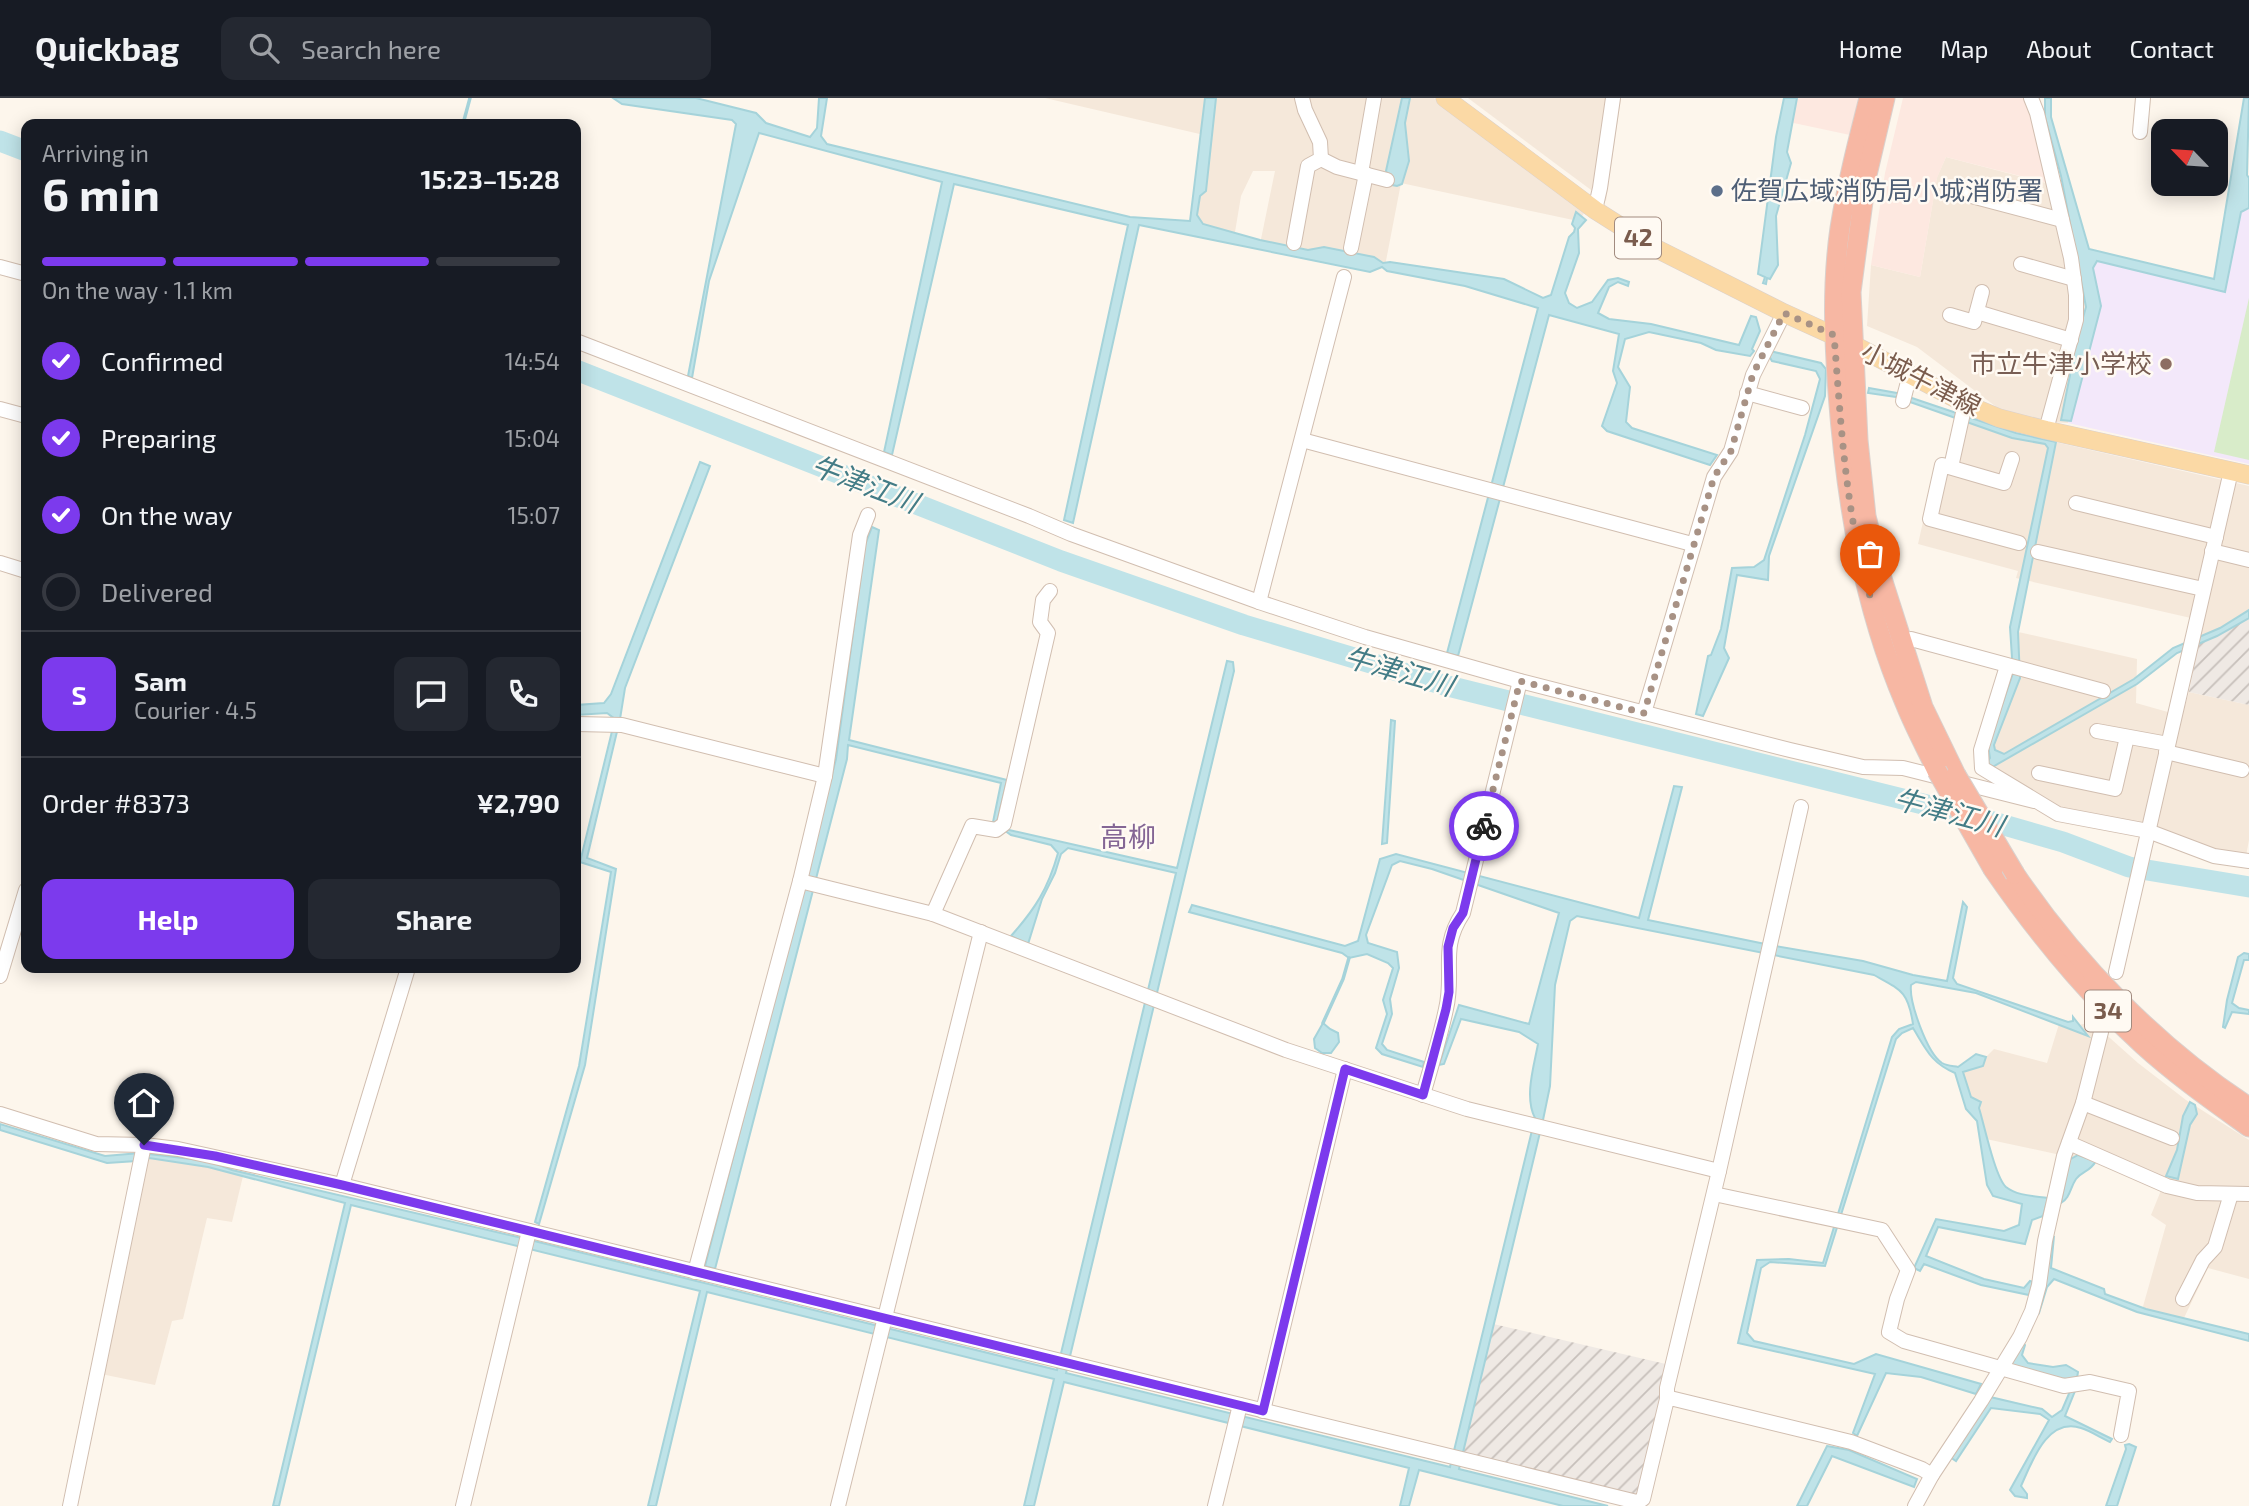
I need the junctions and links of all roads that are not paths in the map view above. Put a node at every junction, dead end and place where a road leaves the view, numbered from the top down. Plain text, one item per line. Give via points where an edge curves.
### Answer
1 (1303, 98) edge
2 (1374, 98) edge
3 (1445, 98) edge
4 (1614, 98) edge
5 (1868, 98) edge
6 (1885, 98) edge
7 (2031, 98) edge
8 (2143, 98) edge
9 (2037, 105) edge
10 (2140, 132) dead end
11 (1321, 159) junction
12 (1364, 173) junction
13 (1387, 180) dead end
14 (1960, 193) dead end
15 (1595, 210) junction
16 (2062, 220) junction
17 (1294, 243) dead end
18 (1351, 248) dead end
19 (2021, 264) dead end
20 (0, 267) edge
21 (21, 273) edge
22 (1344, 277) dead end
23 (2074, 279) junction
24 (1982, 292) dead end
25 (1977, 312) junction
26 (1784, 313) junction
27 (1950, 315) dead end
28 (1843, 339) junction
29 (2071, 340) junction
30 (581, 343) edge
31 (1746, 393) junction
32 (1802, 408) dead end
33 (0, 409) edge
34 (1964, 414) junction
35 (21, 415) edge
36 (2046, 430) junction
37 (1302, 440) junction
38 (2012, 459) dead end
39 (1951, 467) junction
40 (2231, 471) junction
41 (2249, 475) edge
42 (2076, 503) dead end
43 (868, 515) dead end
44 (2216, 537) junction
45 (2019, 543) dead end
46 (1692, 544) junction
47 (2212, 551) junction
48 (2038, 552) dead end
49 (2249, 560) edge
50 (0, 563) edge
51 (21, 569) edge
52 (2203, 589) junction
53 (1049, 591) dead end
54 (1259, 602) junction
55 (1902, 641) junction
56 (2007, 666) junction
57 (1520, 681) junction
58 (2103, 691) dead end
59 (1644, 713) junction
60 (581, 724) edge
61 (2097, 731) dead end
62 (2127, 737) junction
63 (2167, 748) junction
64 (2242, 770) dead end
65 (2039, 773) dead end
66 (825, 776) junction
67 (2034, 800) junction
68 (1801, 807) dead end
69 (2147, 835) junction
70 (2249, 860) edge
71 (800, 881) junction
72 (21, 907) edge
73 (933, 914) junction
74 (981, 932) junction
75 (2116, 972) dead end
76 (406, 973) edge
77 (0, 976) edge
78 (2101, 1032) dead end
79 (1345, 1069) junction
80 (1423, 1095) junction
81 (2083, 1103) junction
82 (2249, 1107) edge
83 (0, 1114) edge
84 (2249, 1127) edge
85 (2172, 1138) dead end
86 (2069, 1143) junction
87 (144, 1145) junction
88 (1720, 1171) junction
89 (342, 1185) junction
90 (1714, 1194) junction
91 (2231, 1194) junction
92 (2249, 1194) edge
93 (529, 1231) junction
94 (695, 1272) junction
95 (2183, 1299) dead end
96 (884, 1318) junction
97 (2001, 1369) junction
98 (1667, 1399) junction
99 (1240, 1405) junction
100 (1263, 1411) junction
101 (2121, 1435) dead end
102 (1932, 1475) junction
103 (1597, 1500) edge
104 (70, 1506) edge
105 (463, 1506) edge
106 (838, 1506) edge
107 (1215, 1506) edge
108 (1915, 1506) edge

1 - 11 street via 1320,142
2 - 12 street
3 - 15 main road, 小城牛津線 / 42
4 - 15 street
5 - 28 highway, 34 via 1840,229
6 - 28 highway, 34 via 1866,179
7 - 9 street
8 - 10 street
9 - 16 street
11 - 12 street
11 - 17 street via 1308,166
12 - 13 street
12 - 18 street
14 - 16 street
15 - 26 main road, 小城牛津線 / 42 via 1655,248
16 - 23 street
19 - 23 street
20 - 21 street
22 - 37 street
23 - 29 street via 2076,320
24 - 25 street
25 - 27 street via 1974,322
25 - 29 street
26 - 28 main road, 小城牛津線 / 42
26 - 31 street
28 - 34 main road, 小城牛津線 / 42 via 1906,389
28 - 55 highway, 34 via 1866,516
28 - 84 highway, 34, bridge via 1842,453 1852,521 1881,638 1937,771 1993,869 2063,963 2108,1012 2186,1081
29 - 36 street
30 - 54 street via 1070,534
31 - 32 street
31 - 46 street via 1731,451 1714,477
33 - 35 street
34 - 36 main road, 小城牛津線 / 42
34 - 39 street
36 - 40 main road, 小城牛津線 / 42
37 - 46 street
37 - 54 street
38 - 39 street via 2004,483
39 - 45 street via 1942,465 1930,519
40 - 41 main road, 小城牛津線 / 42
40 - 44 street
42 - 44 street
43 - 66 street via 860,535
44 - 47 street
46 - 59 street
47 - 49 street
47 - 52 street
48 - 52 street
50 - 51 street
52 - 63 street
53 - 73 street via 1040,622 1048,632 1002,827 972,827
54 - 57 street
55 - 56 street via 1911,639
55 - 82 highway, 34, bridge via 1923,707 1956,775 2015,874 2063,938 2124,1005 2172,1049
56 - 58 street
56 - 67 street via 1981,750 1982,768
57 - 59 street
57 - 80 street via 1463,913 1448,947 1449,992
59 - 67 street via 1863,767 1903,768
60 - 66 street via 617,725
61 - 62 street
62 - 63 street
62 - 65 street via 2115,789
63 - 64 street
63 - 69 street
66 - 71 street
67 - 69 street via 2058,814
68 - 88 street
69 - 70 street via 2214,856
69 - 75 street
71 - 73 street
71 - 94 street
72 - 77 street
73 - 74 street
74 - 79 street
74 - 96 street
76 - 89 street
78 - 81 street
79 - 80 street
79 - 100 street
80 - 88 street
81 - 85 street
81 - 86 street
83 - 87 street via 96,1144
86 - 91 street via 2166,1186 2197,1194
86 - 97 street via 2032,1311
87 - 89 street
87 - 104 street
88 - 90 street
89 - 93 street
90 - 97 street via 1882,1230 1908,1270 1889,1332 1904,1341
90 - 98 street
91 - 92 street
91 - 95 street via 2214,1247
93 - 94 street
93 - 105 street
94 - 96 street
96 - 99 street
96 - 106 street
97 - 101 street via 2064,1385 2090,1382 2129,1391
97 - 102 street
98 - 102 street via 1851,1442
98 - 103 street via 1643,1499
99 - 100 street
99 - 107 street
100 - 103 street via 1456,1458
102 - 108 street

